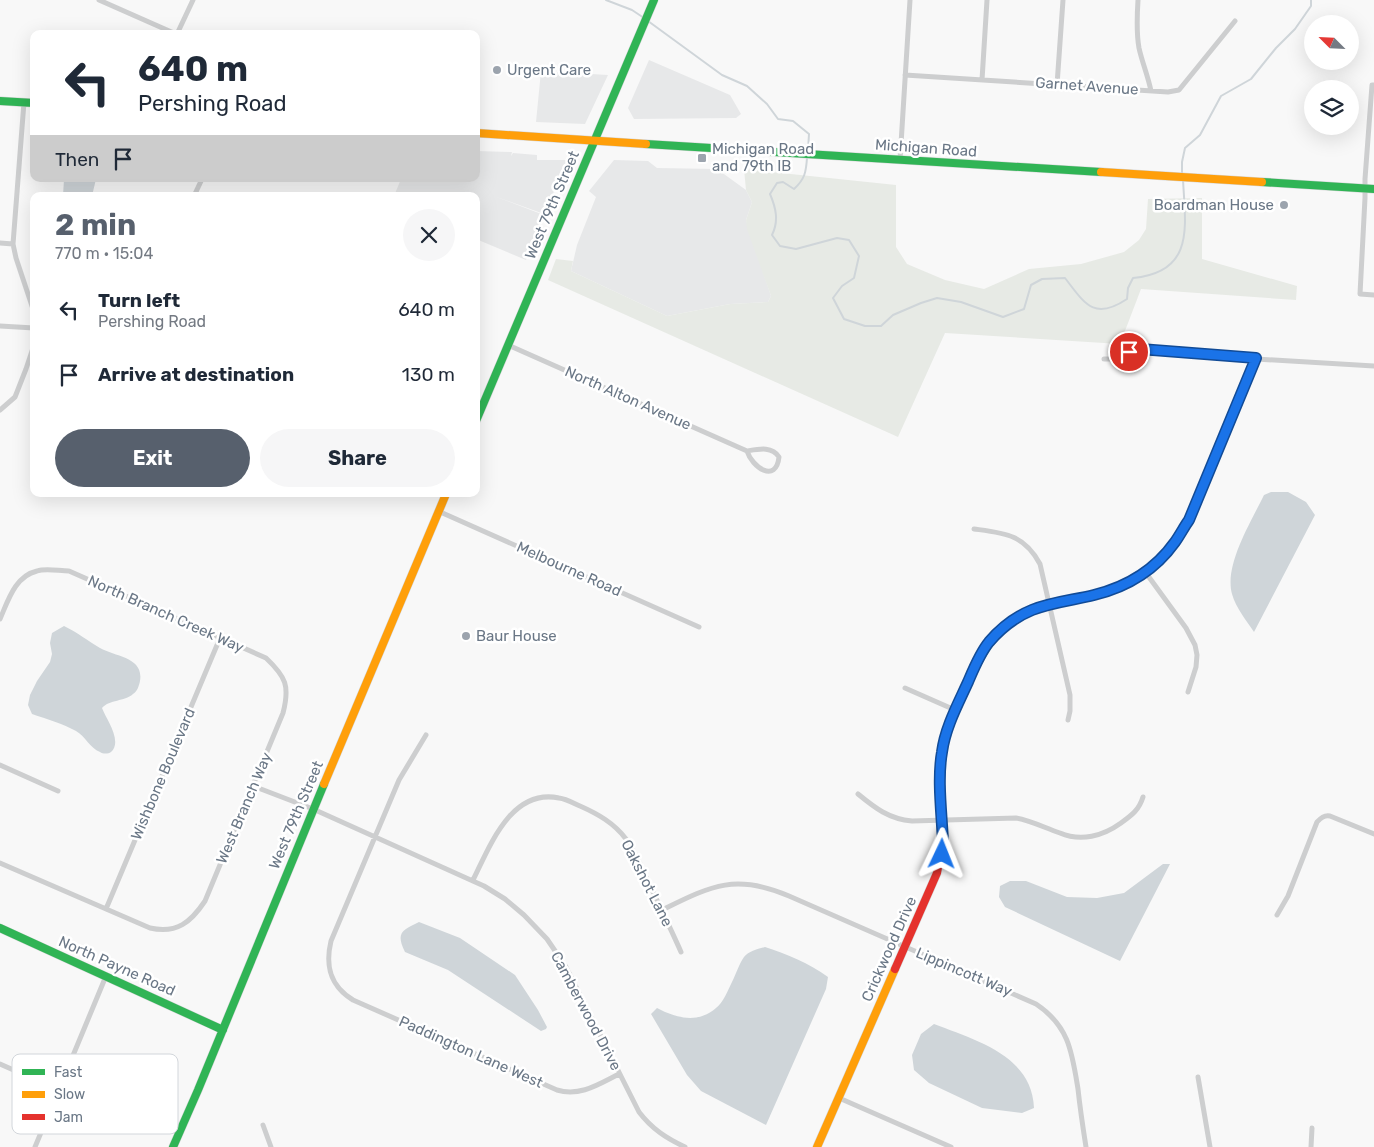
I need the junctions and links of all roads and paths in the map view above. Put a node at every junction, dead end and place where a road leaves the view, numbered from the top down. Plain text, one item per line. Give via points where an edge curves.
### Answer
1 (100, 0) edge
2 (193, 0) edge
3 (654, 0) edge
4 (910, 0) edge
5 (988, 0) edge
6 (1063, 0) edge
7 (1138, 0) edge
8 (1235, 21) dead end
9 (168, 30) edge
10 (179, 30) edge
11 (905, 76) junction
12 (982, 80) junction
13 (1057, 84) junction
14 (1373, 85) edge
15 (1151, 90) junction
16 (0, 100) edge
17 (24, 102) junction
18 (30, 103) edge
19 (480, 134) edge
20 (595, 140) junction
21 (900, 160) junction
22 (1365, 188) junction
23 (1374, 189) edge
24 (0, 243) edge
25 (13, 244) junction
26 (1374, 295) edge
27 (30, 300) edge
28 (0, 326) edge
29 (30, 328) edge
30 (508, 345) junction
31 (30, 356) edge
32 (1256, 358) junction
33 (1104, 359) dead end
34 (1374, 366) edge
35 (0, 410) edge
36 (480, 412) edge
37 (747, 451) junction
38 (445, 497) edge
39 (438, 511) junction
40 (974, 529) dead end
41 (1146, 572) junction
42 (1049, 605) junction
43 (0, 619) edge
44 (699, 627) dead end
45 (220, 638) junction
46 (284, 678) joint
47 (905, 688) dead end
48 (1188, 692) dead end
49 (956, 710) junction
50 (1068, 720) dead end
51 (426, 735) dead end
52 (0, 765) edge
53 (253, 786) junction
54 (58, 791) dead end
55 (858, 794) dead end
56 (1143, 797) dead end
57 (313, 809) junction
58 (942, 820) junction
59 (1374, 834) edge
60 (375, 837) junction
61 (0, 863) edge
62 (473, 880) junction
63 (106, 910) junction
64 (662, 910) junction
65 (1277, 915) dead end
66 (0, 928) edge
67 (905, 947) junction
68 (681, 952) dead end
69 (106, 976) junction
70 (223, 1030) junction
71 (74, 1054) edge
72 (0, 1064) edge
73 (12, 1069) edge
74 (619, 1074) junction
75 (1198, 1077) dead end
76 (839, 1098) junction
77 (263, 1125) dead end
78 (1312, 1128) dead end
79 (40, 1134) edge
80 (35, 1147) edge
81 (173, 1147) edge
82 (272, 1147) edge
83 (685, 1147) edge
84 (817, 1147) edge
85 (951, 1147) edge
86 (1086, 1147) edge
87 (1210, 1147) edge
88 (1311, 1147) edge

1 - 9 street
2 - 10 street
3 - 20 main road, West 79th Street
4 - 11 street
5 - 12 street
6 - 13 street
7 - 15 street via 1136,30
8 - 15 street, Garnet Avenue via 1179,90
11 - 12 street, Garnet Avenue
11 - 21 street
12 - 13 street, Garnet Avenue
13 - 15 street, Garnet Avenue
14 - 22 street
16 - 17 main road
17 - 18 main road
17 - 25 street
19 - 20 main road, Michigan Road
20 - 21 main road, Michigan Road
20 - 30 main road, West 79th Street
21 - 22 main road, Michigan Road
22 - 23 main road, Michigan Road
22 - 26 street via 1360,294
24 - 25 street
25 - 27 street
28 - 29 street
30 - 36 main road, West 79th Street
30 - 37 street, North Alton Avenue
31 - 35 street via 16,397
32 - 33 street via 1140,349 1118,359
32 - 34 street
32 - 41 main road, Crickwood Drive via 1189,520 1171,548
37 - 37 street, North Alton Avenue via 773,451 779,457 775,469 764,470 757,466
38 - 39 main road, West 79th Street
39 - 44 street, Melbourne Road
39 - 57 main road, West 79th Street
40 - 42 street via 1009,535 1027,546 1040,564
41 - 42 main road, Crickwood Drive via 1104,592
41 - 48 street via 1195,645 1196,667
42 - 49 main road, Crickwood Drive via 1011,621 989,642
42 - 50 street via 1070,695
43 - 45 street, North Branch Creek Way via 22,579 39,570 69,571
45 - 46 street, North Branch Creek Way via 266,658
45 - 63 street, Wishbone Boulevard
46 - 53 street, West Branch Way via 287,696 283,713
47 - 49 street
49 - 58 main road, Crickwood Drive via 942,752
51 - 60 street via 399,780
52 - 54 street
53 - 57 street, Camberwood Drive
53 - 63 street, West Branch Way via 206,901 194,917 180,926 163,930
55 - 58 street via 892,818
56 - 58 street via 1137,810 1115,827 1086,837 1063,835 1016,818
57 - 60 street, Camberwood Drive
57 - 70 main road, West 79th Street
58 - 67 main road, Crickwood Drive via 939,868
59 - 65 street via 1330,816 1321,818
60 - 62 street, Camberwood Drive
60 - 74 street, Paddington Lane West via 331,941 328,960 332,978 340,991 353,1000 557,1090 573,1093 586,1090
61 - 63 street
62 - 64 street, Oakshot Lane via 494,837 510,816 533,800 558,798 599,815 621,832
62 - 74 street, Camberwood Drive via 514,906 547,939 572,978
64 - 67 street, Lippincott Way via 712,888 755,885 776,890
64 - 68 street, Oakshot Lane
66 - 69 main road, North Payne Road
67 - 76 main road, Crickwood Drive
67 - 86 street, Lippincott Way via 1028,1000 1053,1018 1063,1030 1071,1050
69 - 70 main road, North Payne Road
69 - 71 street
70 - 81 main road, West 79th Street
72 - 73 street
74 - 83 street, Camberwood Drive via 647,1122
75 - 87 street
76 - 84 main road, Crickwood Drive
76 - 85 street
77 - 82 street
78 - 88 street
79 - 80 street

